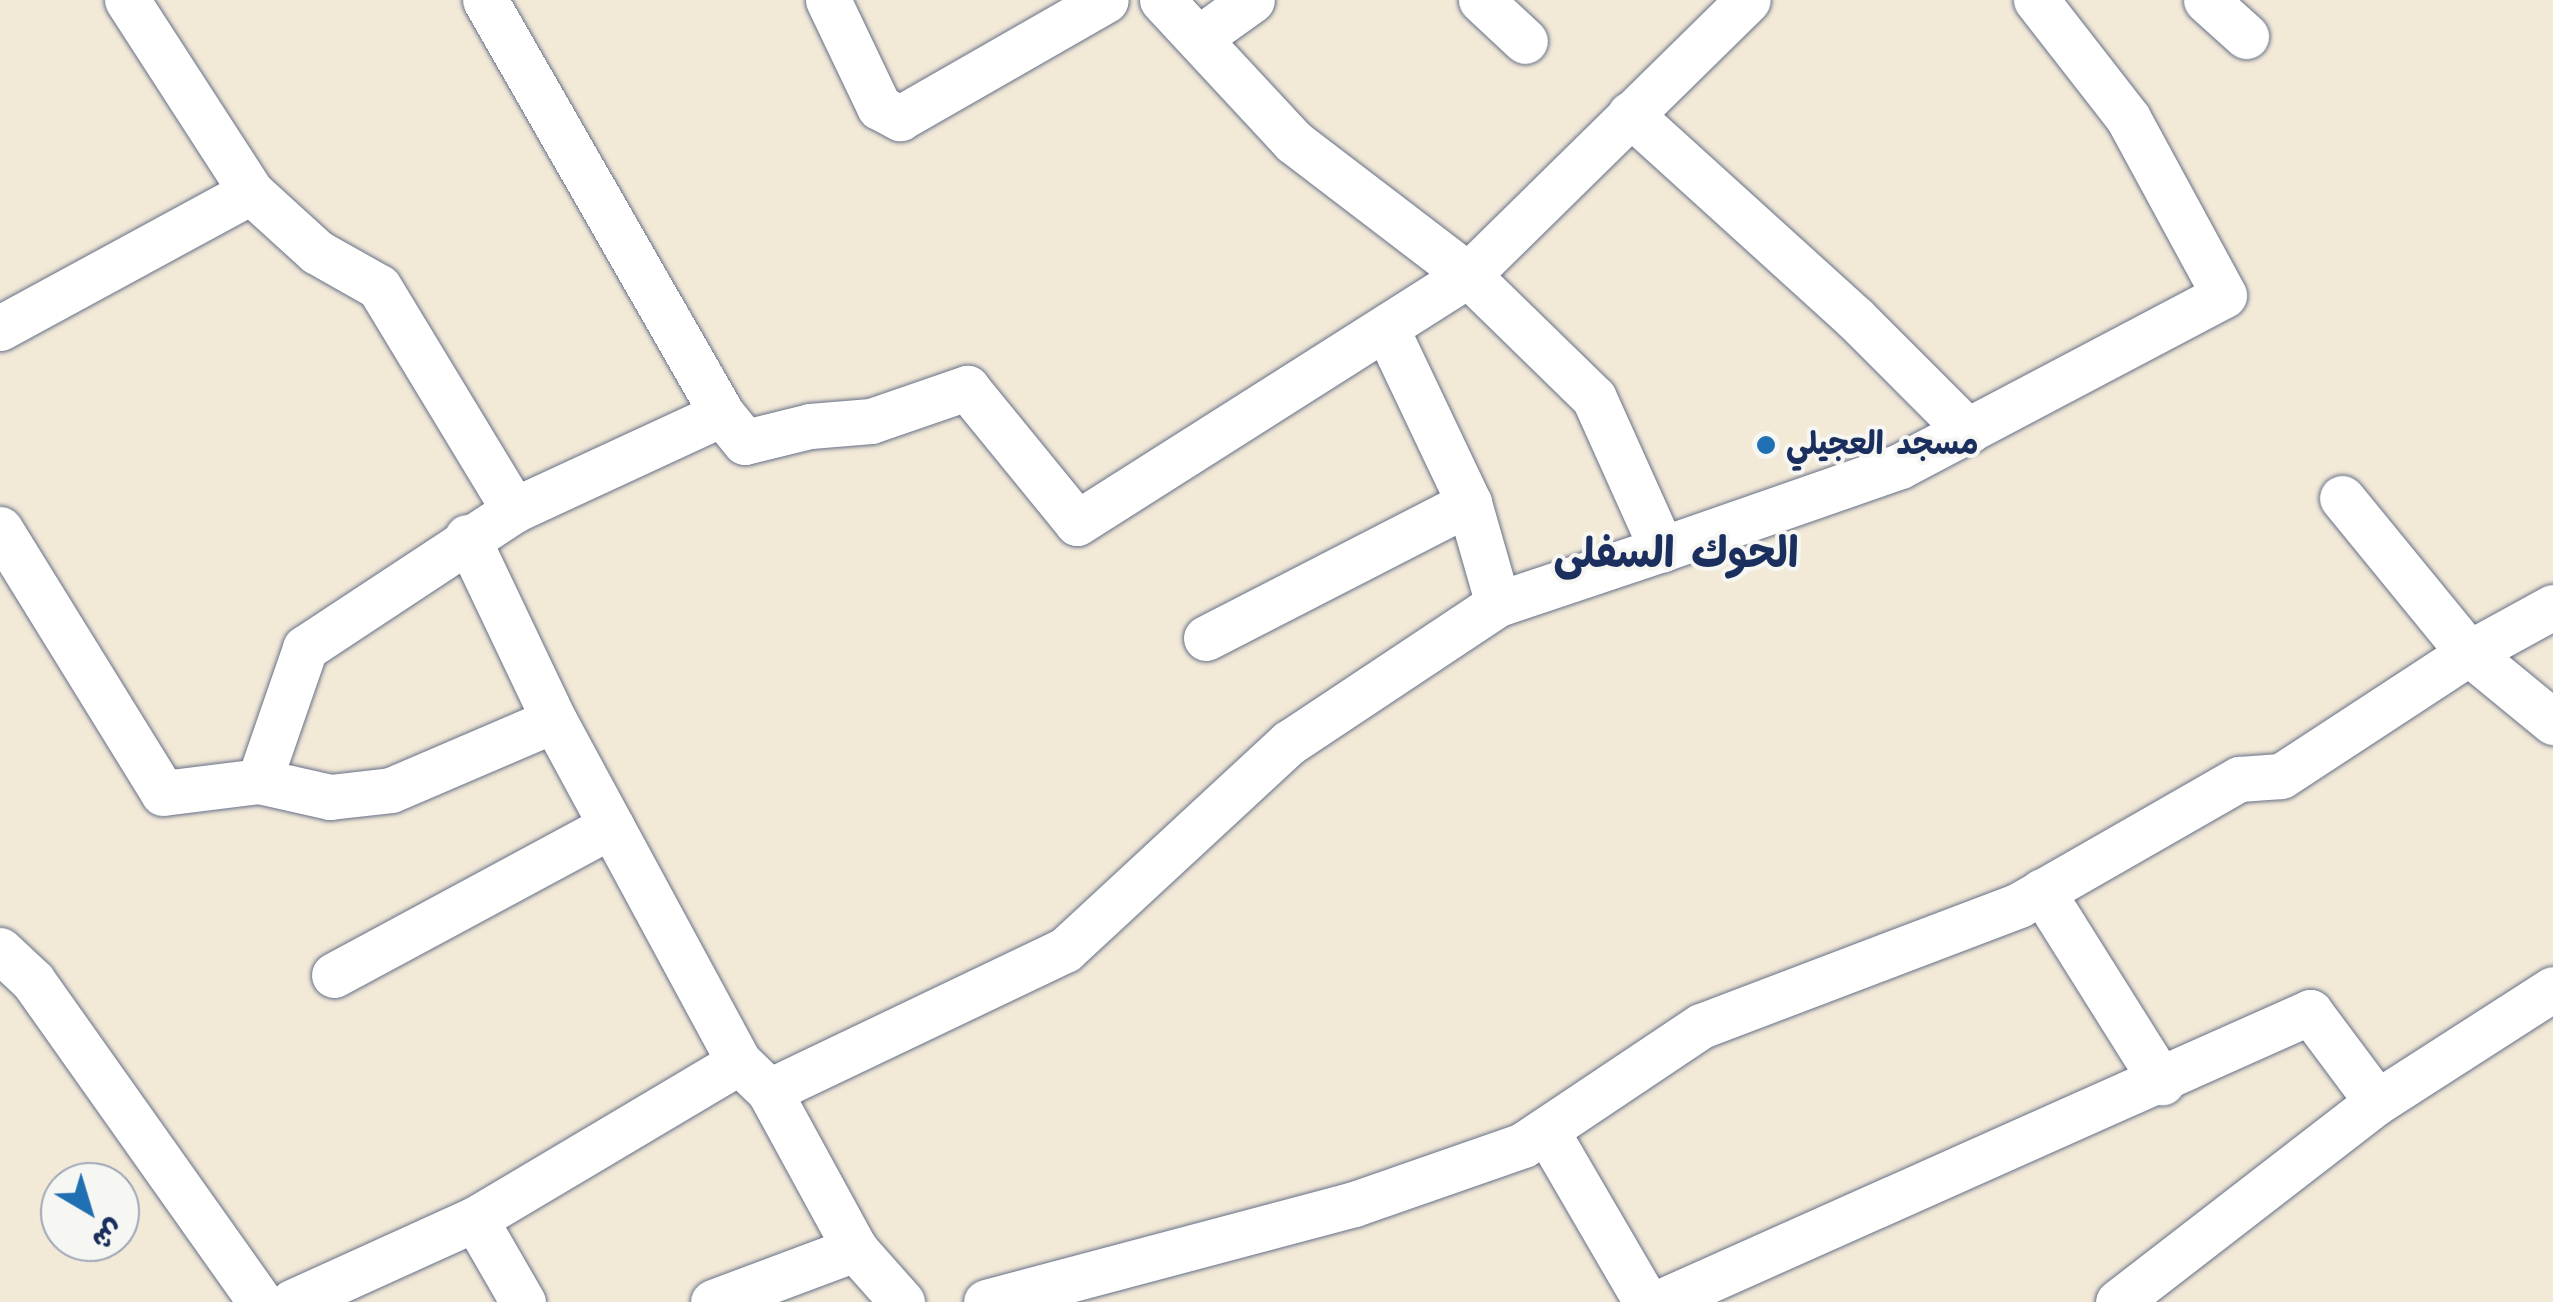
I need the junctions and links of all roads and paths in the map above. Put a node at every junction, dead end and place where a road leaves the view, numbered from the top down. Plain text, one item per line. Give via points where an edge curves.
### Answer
1 (127, 0) edge
2 (484, 0) edge
3 (828, 0) edge
4 (1106, 0) edge
5 (1162, 0) edge
6 (1252, 0) edge
7 (1481, 0) edge
8 (1748, 0) edge
9 (2036, 0) edge
10 (2206, 0) edge
11 (2246, 36) dead end
12 (1200, 38) junction
13 (1525, 41) dead end
14 (1630, 114) junction
15 (251, 192) junction
16 (1468, 275) junction
17 (0, 328) edge
18 (1386, 328) junction
19 (722, 414) junction
20 (1968, 431) junction
21 (2342, 498) dead end
22 (1469, 503) junction
23 (514, 510) junction
24 (0, 528) edge
25 (468, 537) junction
26 (1662, 550) junction
27 (1498, 604) junction
28 (2553, 606) edge
29 (1206, 638) dead end
30 (2469, 652) junction
31 (554, 720) junction
32 (2553, 722) edge
33 (260, 781) junction
34 (611, 826) junction
35 (2042, 891) junction
36 (0, 950) edge
37 (334, 975) dead end
38 (2553, 989) edge
39 (754, 1076) junction
40 (2162, 1082) junction
41 (2377, 1102) junction
42 (1546, 1130) junction
43 (475, 1219) junction
44 (855, 1249) junction
45 (260, 1302) edge
46 (292, 1302) edge
47 (524, 1302) edge
48 (714, 1302) edge
49 (902, 1302) edge
50 (986, 1302) edge
51 (1646, 1302) edge
52 (1660, 1302) edge
53 (2118, 1302) edge

1 - 15 street
2 - 19 street
3 - 4 street via 879,108 900,118
5 - 12 street
6 - 12 street
7 - 13 street
8 - 14 street
9 - 20 street via 2128,118 2224,295
10 - 11 street
12 - 16 street via 1294,142
14 - 16 street
14 - 20 street via 1855,318
15 - 17 street
15 - 23 street via 317,252 379,287
16 - 18 street
16 - 26 street via 1594,398
18 - 19 street via 1077,523 966,388 871,421 744,442
18 - 22 street
19 - 23 street
20 - 26 street via 1900,466
21 - 30 street
22 - 27 street
22 - 29 street
23 - 25 street
24 - 33 street via 163,793
25 - 31 street
25 - 33 street via 305,648
26 - 27 street
27 - 39 street via 1290,742 1065,950
28 - 30 street
30 - 32 street
30 - 35 street via 2281,776 2239,779
31 - 33 street via 391,790 330,797
31 - 34 street
34 - 37 street
34 - 39 street
35 - 40 street
35 - 42 street via 1701,1026
36 - 45 street via 33,982
38 - 41 street
39 - 43 street
39 - 44 street
40 - 41 street via 2310,1012
40 - 52 street
41 - 53 street
42 - 50 street via 1523,1145 1354,1204
42 - 51 street
43 - 46 street
43 - 47 street
44 - 48 street
44 - 49 street

